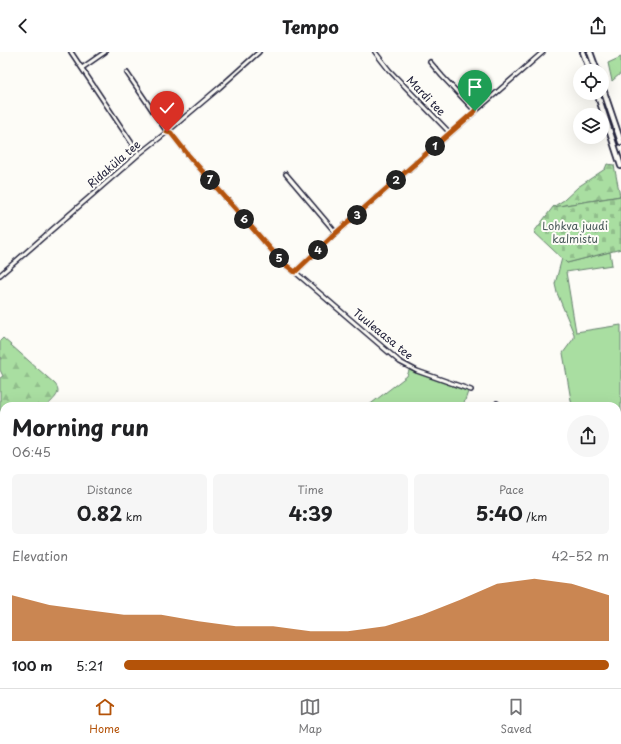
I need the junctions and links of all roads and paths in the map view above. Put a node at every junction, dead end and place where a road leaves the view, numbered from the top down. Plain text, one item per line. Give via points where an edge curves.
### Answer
1 (71, 52) edge
2 (105, 52) edge
3 (259, 52) edge
4 (374, 52) edge
5 (583, 52) edge
6 (590, 52) edge
7 (541, 53) edge
8 (430, 62) dead end
9 (587, 64) edge
10 (594, 64) edge
11 (82, 68) junction
12 (127, 73) dead end
13 (599, 100) edge
14 (607, 100) edge
15 (475, 111) junction
16 (167, 132) junction
17 (450, 133) junction
18 (621, 142) edge
19 (139, 154) junction
20 (621, 166) edge
21 (286, 174) dead end
22 (336, 233) junction
23 (295, 272) junction
24 (0, 275) edge
25 (471, 390) dead end

1 - 11 street
2 - 11 street
3 - 16 street, Ridaküla tee
4 - 17 street, Mardi tee
5 - 9 main road
6 - 10 main road
7 - 15 street
8 - 15 street
11 - 19 street
12 - 16 street, Tuuleaasa tee
13 - 20 main road
14 - 18 main road
15 - 17 street
16 - 19 street, Ridaküla tee
16 - 23 street, Tuuleaasa tee via 171,133 282,262
17 - 22 street
19 - 24 street, Ridaküla tee
21 - 22 street
22 - 23 street
23 - 25 street, Tuuleaasa tee via 400,362 417,371

